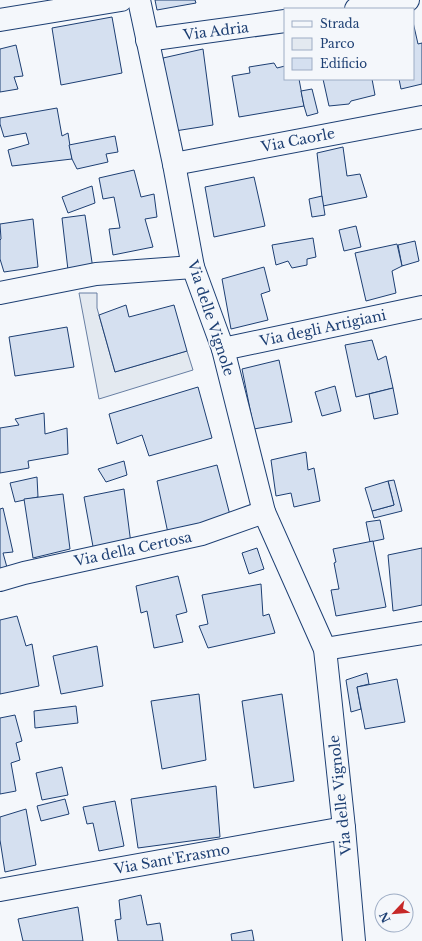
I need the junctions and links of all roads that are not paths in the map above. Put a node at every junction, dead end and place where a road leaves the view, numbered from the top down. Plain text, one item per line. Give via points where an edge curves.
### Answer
1 (121, 0) edge
2 (138, 0) edge
3 (408, 0) edge
4 (362, 8) edge
5 (0, 20) edge
6 (284, 21) edge
7 (147, 40) junction
8 (422, 117) edge
9 (174, 164) junction
10 (193, 267) junction
11 (0, 293) edge
12 (422, 307) edge
13 (223, 349) junction
14 (264, 512) junction
15 (0, 580) edge
16 (422, 633) edge
17 (325, 649) junction
18 (344, 828) junction
19 (0, 890) edge
20 (354, 941) edge

1 - 5 street
2 - 7 street, Via delle Vignole
3 - 4 street
6 - 7 street, Via Adria
7 - 9 street, Via delle Vignole
8 - 9 street, Via Caorle
9 - 10 street, Via delle Vignole
10 - 11 street via 96,274
10 - 13 street, Via delle Vignole
12 - 13 street, Via degli Artigiani
13 - 14 street, Via delle Vignole
14 - 15 street, Via della Certosa via 202,534
14 - 17 street, Via delle Vignole
16 - 17 street
17 - 18 street, Via delle Vignole
18 - 19 street, Via Sant'Erasmo
18 - 20 street, Via delle Vignole

